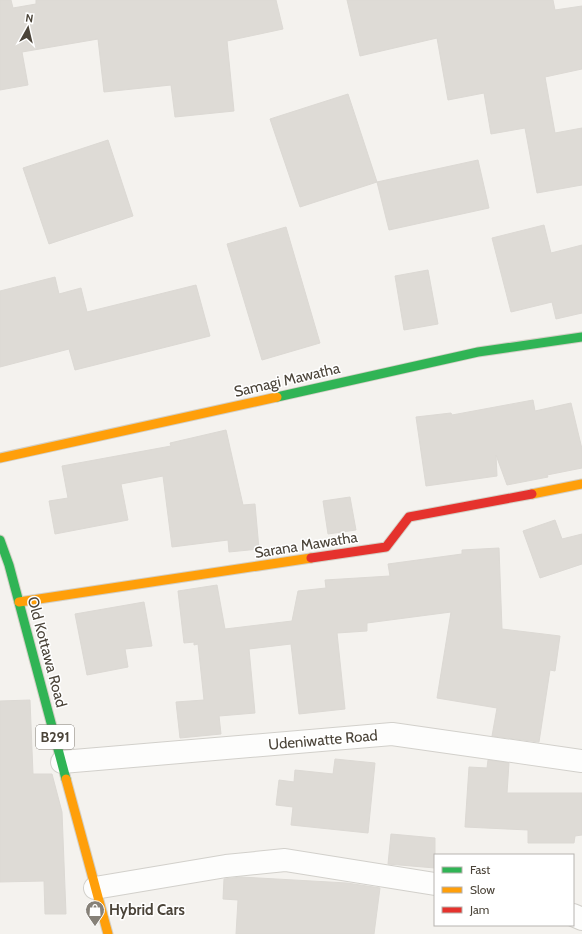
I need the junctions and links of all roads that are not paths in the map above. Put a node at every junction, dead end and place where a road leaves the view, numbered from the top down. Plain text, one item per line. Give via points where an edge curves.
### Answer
1 (582, 336) edge
2 (0, 458) edge
3 (582, 484) edge
4 (0, 540) edge
5 (5, 566) edge
6 (19, 602) junction
7 (582, 761) edge
8 (62, 762) junction
9 (434, 884) edge
10 (95, 888) junction
11 (108, 934) edge

1 - 2 street, Samagi Mawatha via 478,352
3 - 6 street, Sarana Mawatha via 409,517 386,547
4 - 5 street, Old Kottawa Road / B291
5 - 6 street, Old Kottawa Road / B291
6 - 8 street, Old Kottawa Road / B291
7 - 8 street, Udeniwatte Road via 392,734
8 - 10 street, Old Kottawa Road / B291
9 - 10 street via 285,860 226,866
10 - 11 street, Old Kottawa Road / B291

